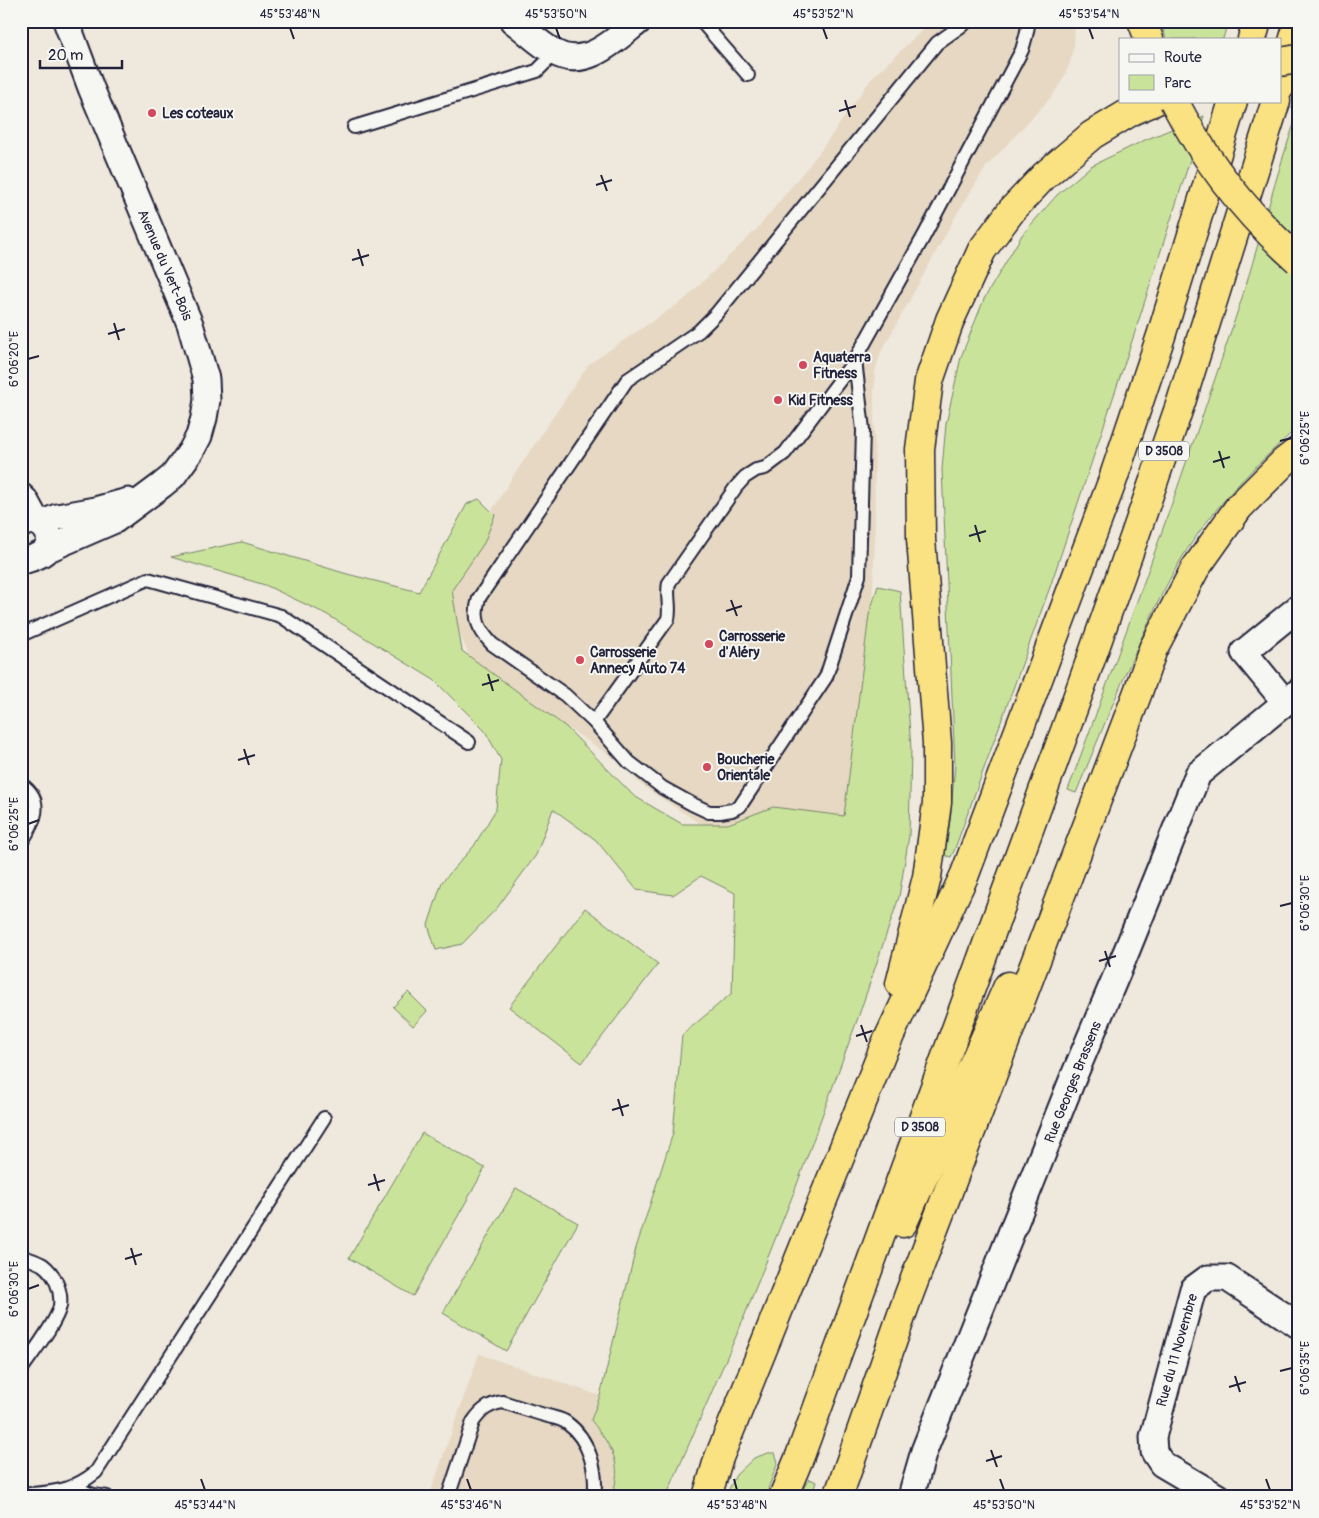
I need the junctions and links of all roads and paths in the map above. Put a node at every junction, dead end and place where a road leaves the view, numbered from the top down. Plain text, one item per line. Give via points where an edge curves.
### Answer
1 (66, 21) edge
2 (514, 21) edge
3 (639, 21) edge
4 (701, 21) edge
5 (968, 21) edge
6 (1029, 21) edge
7 (1144, 21) edge
8 (1257, 21) edge
9 (1298, 24) edge
10 (1149, 38) edge
11 (1252, 38) edge
12 (554, 53) junction
13 (1298, 59) edge
14 (1282, 62) edge
15 (748, 75) dead end
16 (1282, 80) edge
17 (1153, 102) edge
18 (1175, 102) edge
19 (1233, 102) edge
20 (1276, 102) edge
21 (354, 127) dead end
22 (1298, 260) edge
23 (855, 360) junction
24 (1298, 451) edge
25 (21, 496) edge
26 (145, 497) junction
27 (33, 524) edge
28 (30, 556) edge
29 (1298, 608) edge
30 (21, 635) edge
31 (1138, 692) junction
32 (1292, 697) edge
33 (594, 722) junction
34 (469, 742) dead end
35 (21, 784) edge
36 (21, 843) edge
37 (884, 1048) junction
38 (324, 1118) dead end
39 (21, 1256) edge
40 (1298, 1325) edge
41 (21, 1370) edge
42 (800, 1456) junction
43 (718, 1460) junction
44 (73, 1487) junction
45 (21, 1495) edge
46 (107, 1497) edge
47 (448, 1497) edge
48 (594, 1497) edge
49 (699, 1497) edge
50 (707, 1497) edge
51 (783, 1497) edge
52 (838, 1497) edge
53 (912, 1497) edge
54 (1218, 1497) edge

1 - 26 street, Avenue du Vert-Bois via 90,88 190,324 206,379 207,400 199,436 173,476
2 - 12 street
3 - 12 street via 597,52 584,57
4 - 15 lane
5 - 33 lane via 937,43 716,314 699,331 627,380 479,598 477,623 482,634 565,696
6 - 23 lane via 1022,50
7 - 10 highway
8 - 11 highway
9 - 16 highway
12 - 21 lane via 537,71
13 - 14 highway, bridge
17 - 37 highway via 1092,135 1044,176 1012,210 982,250 950,320 929,381 920,449 921,538 937,743 937,803 927,877
18 - 22 highway, bridge via 1204,154 1232,192 1267,232
19 - 37 highway, D 3508 via 1162,336 1112,482 965,874
20 - 42 highway, D 3508 via 1131,548
23 - 33 lane via 785,453 736,486 670,582 667,590 668,619
23 - 33 lane via 863,430 859,576 826,677 740,806 709,812 663,788 629,762
24 - 31 highway via 1239,507 1195,569 1153,648
25 - 27 street
26 - 27 street, Avenue du Vert-Bois
26 - 28 street, Avenue du Vert-Bois via 115,520
27 - 28 street via 48,531 50,541
29 - 32 street, Rue Georges Brassens via 1244,652
30 - 34 lane via 148,579 281,616
31 - 42 highway
31 - 52 highway via 908,1296
32 - 53 street, Rue Georges Brassens via 1198,774 924,1451
35 - 36 lane via 32,796 36,807 33,824
37 - 43 highway, D 3508
38 - 44 lane via 96,1472
39 - 41 lane via 42,1264 51,1274 60,1295 60,1307
40 - 54 street, Rue du 11 Novembre via 1227,1278 1208,1278 1193,1289 1153,1437 1154,1452 1162,1464
42 - 51 highway, D 3508
43 - 49 highway
43 - 50 highway, D 3508
44 - 45 lane
44 - 46 lane
47 - 48 lane via 473,1422 485,1408 503,1402 566,1422 574,1430 591,1457 595,1474

